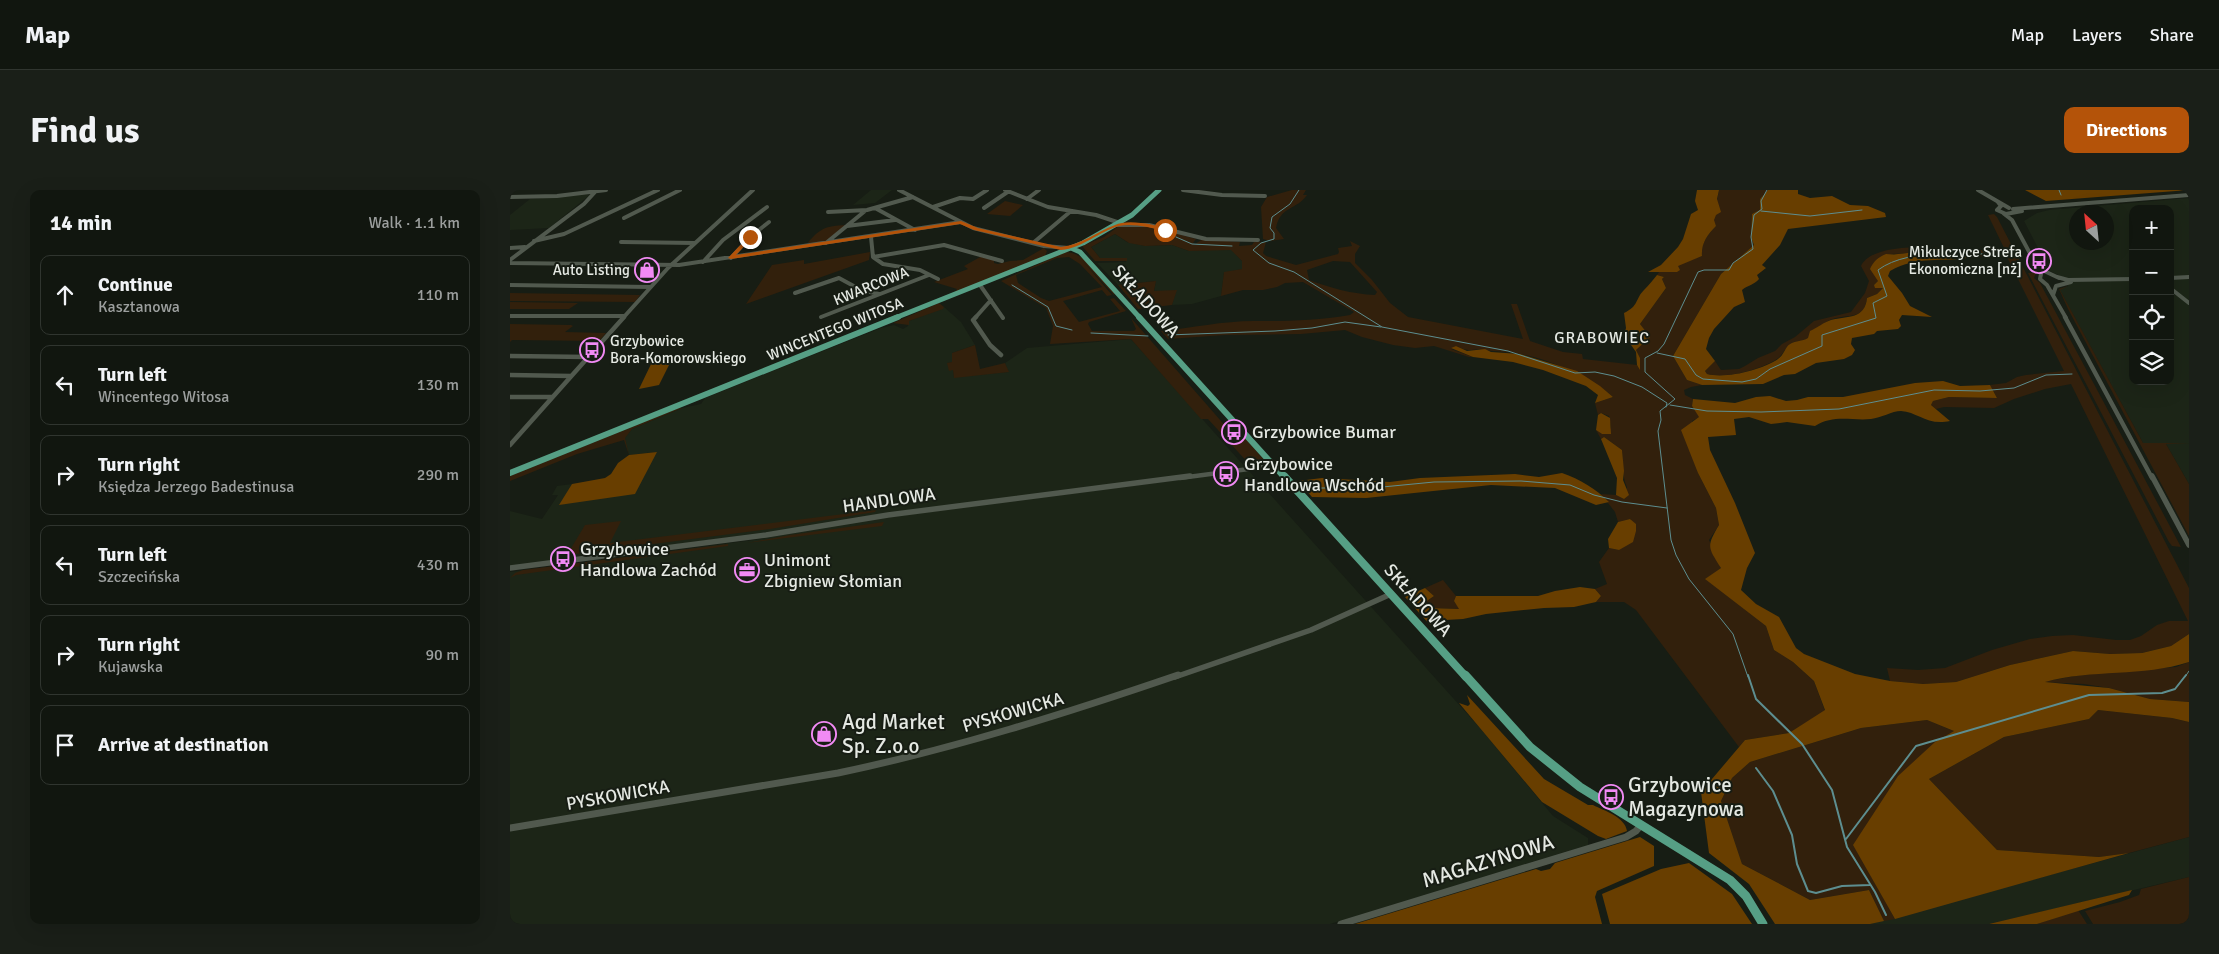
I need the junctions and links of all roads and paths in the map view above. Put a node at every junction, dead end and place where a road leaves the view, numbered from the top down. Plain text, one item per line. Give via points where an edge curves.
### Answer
1 (606, 190) edge
2 (658, 190) edge
3 (680, 190) edge
4 (753, 190) edge
5 (899, 190) edge
6 (987, 190) edge
7 (1039, 190) edge
8 (1159, 190) edge
9 (1183, 190) edge
10 (1219, 190) edge
11 (1978, 190) edge
12 (1007, 191) edge
13 (595, 192) junction
14 (1217, 194) junction
15 (2189, 195) edge
16 (1265, 196) dead end
17 (510, 197) edge
18 (913, 197) junction
19 (1027, 199) junction
20 (1998, 202) junction
21 (767, 207) dead end
22 (876, 208) junction
23 (933, 208) junction
24 (984, 208) dead end
25 (1999, 208) junction
26 (2011, 209) junction
27 (2032, 209) junction
28 (867, 210) junction
29 (1071, 211) junction
30 (828, 212) dead end
31 (2014, 216) junction
32 (624, 218) dead end
33 (895, 220) junction
34 (769, 222) dead end
35 (961, 222) junction
36 (1119, 224) junction
37 (846, 227) junction
38 (915, 230) junction
39 (872, 237) junction
40 (1258, 240) dead end
41 (534, 241) junction
42 (621, 242) dead end
43 (695, 243) junction
44 (826, 243) junction
45 (1034, 243) junction
46 (1083, 243) junction
47 (1044, 246) junction
48 (510, 248) edge
49 (526, 248) junction
50 (1072, 248) junction
51 (1056, 252) junction
52 (1080, 254) junction
53 (731, 258) junction
54 (873, 258) junction
55 (1002, 261) dead end
56 (510, 262) edge
57 (703, 262) junction
58 (2036, 263) junction
59 (669, 266) junction
60 (929, 275) junction
61 (2040, 276) junction
62 (2055, 277) junction
63 (2174, 278) edge
64 (2189, 278) edge
65 (938, 279) dead end
66 (2129, 279) edge
67 (2088, 280) junction
68 (2044, 282) junction
69 (2063, 284) junction
70 (510, 285) edge
71 (980, 285) junction
72 (2058, 285) junction
73 (650, 287) junction
74 (2174, 291) edge
75 (795, 293) dead end
76 (881, 294) junction
77 (2053, 295) junction
78 (992, 300) junction
79 (2189, 304) edge
80 (510, 316) edge
81 (624, 316) junction
82 (821, 318) dead end
83 (1003, 318) dead end
84 (1001, 355) dead end
85 (510, 356) edge
86 (588, 357) junction
87 (510, 376) edge
88 (571, 376) junction
89 (510, 397) edge
90 (552, 398) junction
91 (510, 445) edge
92 (1273, 464) junction
93 (510, 473) edge
94 (2189, 545) edge
95 (512, 568) edge
96 (510, 574) edge
97 (1391, 594) junction
98 (1641, 825) junction
99 (510, 828) edge
100 (1341, 924) edge
101 (1762, 924) edge

1 - 13 street
2 - 41 street via 564,234
3 - 32 street
4 - 43 street
5 - 18 street
6 - 23 street via 972,199 960,198
7 - 19 street
8 - 36 main road, WINCENTEGO WITOSA via 1140,210
9 - 14 street
10 - 14 street
11 - 20 street
12 - 19 street
12 - 24 street
13 - 17 street
13 - 41 street
14 - 16 street
15 - 27 street
18 - 22 street
18 - 23 street
19 - 29 street
20 - 25 street
20 - 26 street
21 - 57 street via 731,234
22 - 28 street
22 - 33 street
23 - 35 street
25 - 26 street
25 - 31 street via 1997,211
26 - 27 street
26 - 31 street
27 - 31 street
28 - 30 street
28 - 37 street
29 - 36 street
29 - 45 street
31 - 58 street
33 - 37 street
33 - 38 street
34 - 53 street
35 - 38 street
35 - 45 street via 976,229
36 - 40 street via 1147,225 1206,239
36 - 46 main road, WINCENTEGO WITOSA
37 - 44 street
38 - 39 street
39 - 44 street
39 - 54 street
41 - 49 street
42 - 43 street
43 - 59 street
44 - 53 street
45 - 47 street
46 - 50 main road, WINCENTEGO WITOSA
46 - 52 main road via 1079,248
47 - 51 street
47 - 51 street
48 - 49 street
49 - 56 street
50 - 51 main road, WINCENTEGO WITOSA
50 - 52 main road, SKŁADOWA
51 - 52 main road
51 - 71 main road, WINCENTEGO WITOSA
52 - 92 main road, SKŁADOWA
53 - 57 street
54 - 55 street via 944,245
54 - 60 street via 888,266 920,270
56 - 59 street
57 - 59 street
58 - 61 street
58 - 62 street
59 - 73 street
60 - 65 street
60 - 76 street, KWARCOWA
61 - 62 street
61 - 68 street
62 - 67 street
62 - 69 street
63 - 64 street
66 - 67 street
67 - 69 street
68 - 72 street
68 - 77 street
69 - 72 street
70 - 73 street
71 - 78 street
71 - 93 main road, WINCENTEGO WITOSA
72 - 77 street
73 - 81 street
74 - 79 street
75 - 76 street via 840,278 861,290
76 - 82 street, KWARCOWA
77 - 94 street
78 - 83 street
78 - 84 street via 973,320
80 - 81 street
81 - 86 street
85 - 86 street
86 - 88 street
87 - 88 street
88 - 90 street
89 - 90 street
90 - 91 street
92 - 95 street, HANDLOWA
92 - 97 main road, SKŁADOWA
95 - 96 street
97 - 98 main road, SKŁADOWA via 1536,753 1573,782
97 - 99 street, PYSKOWICKA via 1311,630 1099,702 891,761 838,773
98 - 100 street, MAGAZYNOWA via 1630,835 1612,842
98 - 101 main road, SKŁADOWA via 1730,880 1746,896

